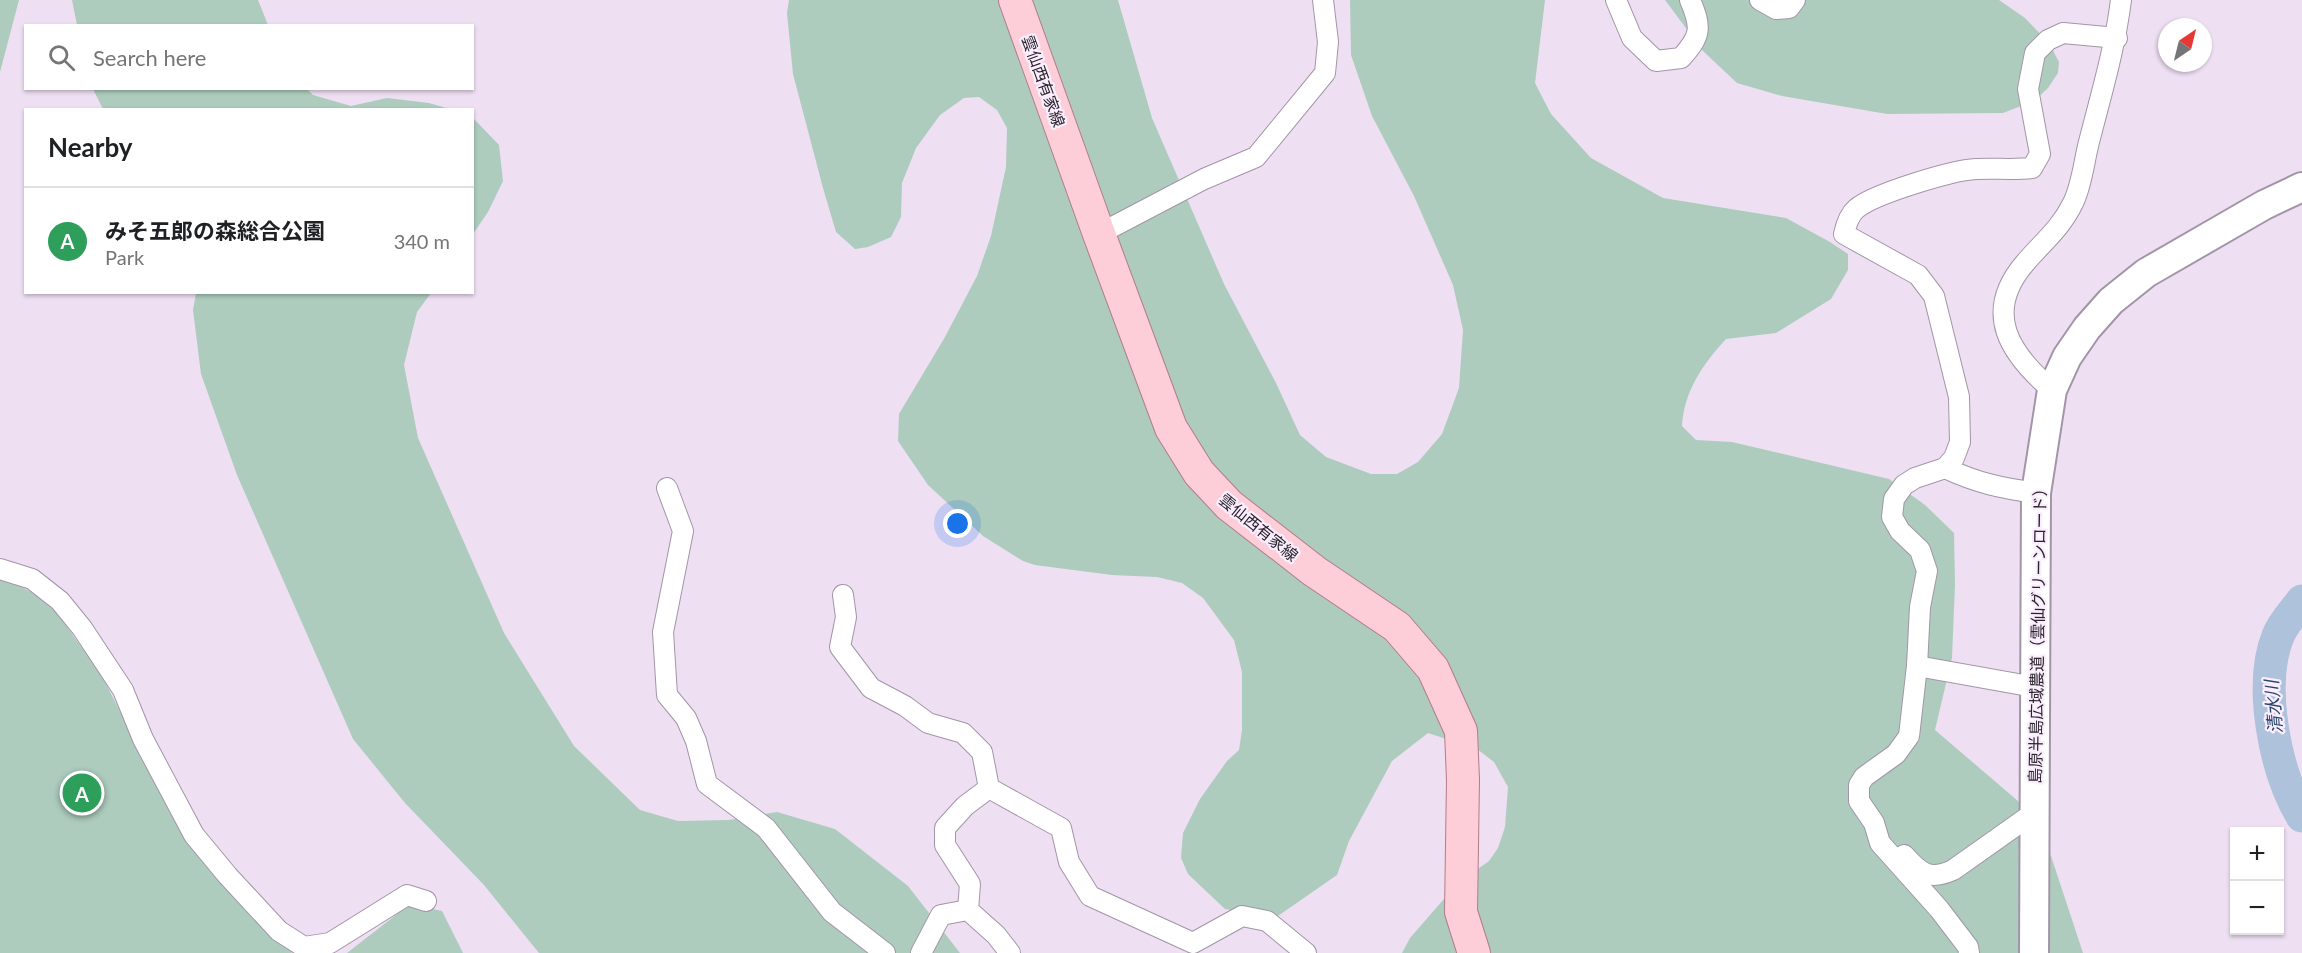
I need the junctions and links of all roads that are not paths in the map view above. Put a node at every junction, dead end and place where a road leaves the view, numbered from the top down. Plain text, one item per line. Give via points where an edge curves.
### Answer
1 (1015, 0) edge
2 (1323, 0) edge
3 (1616, 0) edge
4 (1690, 0) edge
5 (1760, 0) edge
6 (1796, 0) edge
7 (2121, 0) edge
8 (2116, 38) junction
9 (2302, 187) edge
10 (1099, 234) junction
11 (2052, 390) junction
12 (1945, 468) junction
13 (667, 488) dead end
14 (2036, 493) junction
15 (0, 569) edge
16 (843, 595) dead end
17 (1917, 666) junction
18 (2034, 687) junction
19 (989, 788) junction
20 (2035, 812) junction
21 (1874, 823) junction
22 (426, 901) dead end
23 (968, 910) junction
24 (1194, 948) edge
25 (885, 953) edge
26 (921, 953) edge
27 (1010, 953) edge
28 (1306, 953) edge
29 (1474, 953) edge
30 (1969, 953) edge
31 (2034, 953) edge

1 - 10 main road, 雲仙西有家線
2 - 10 street via 1328,42 1326,73 1256,157 1204,179
3 - 4 street via 1632,38 1656,61 1681,58 1696,41 1698,19
5 - 6 street via 1776,9 1789,8
7 - 8 street
8 - 11 street via 2074,202 2053,235 2024,264 2006,294 2003,320 2013,350
8 - 12 street via 2063,33 2048,40 2035,53 2028,89 2040,154 2032,168 1974,169 1899,188 1856,209 1847,223 1844,234 1918,275 1934,296 1959,397 1960,442
9 - 11 street, 島原半島広域農道（雲仙グリーンロード） via 2195,244 2128,287 2087,328 2067,357
10 - 29 main road, 雲仙西有家線 via 1171,428 1199,473 1229,505 1314,571 1397,627 1433,669 1461,730 1461,912
11 - 14 street, 島原半島広域農道（雲仙グリーンロード）
12 - 14 street via 1996,488
12 - 17 street via 1915,478 1894,499 1892,517 1920,550 1927,571 1920,608
13 - 25 street via 683,531 663,632 667,695 686,718 707,784 766,828 832,912
14 - 18 street, 島原半島広域農道（雲仙グリーンロード）
15 - 22 street via 32,579 60,601 82,628 123,690 143,739 194,836 279,931 304,947 330,943 407,896
16 - 19 street via 846,616 840,647 871,688 928,723 963,733 982,752
17 - 18 street
17 - 21 street via 1909,736 1896,754 1864,777 1859,786 1859,801
18 - 20 street, 島原半島広域農道（雲仙グリーンロード）
19 - 23 street via 945,828 945,845 970,884
19 - 24 street via 1061,828 1069,862 1090,896
20 - 21 street via 1953,870 1932,876 1915,867
20 - 31 street, 島原半島広域農道（雲仙グリーンロード）
21 - 30 street via 1880,843 1939,909
23 - 26 street via 941,915
23 - 27 street
24 - 28 street via 1242,916 1267,921

